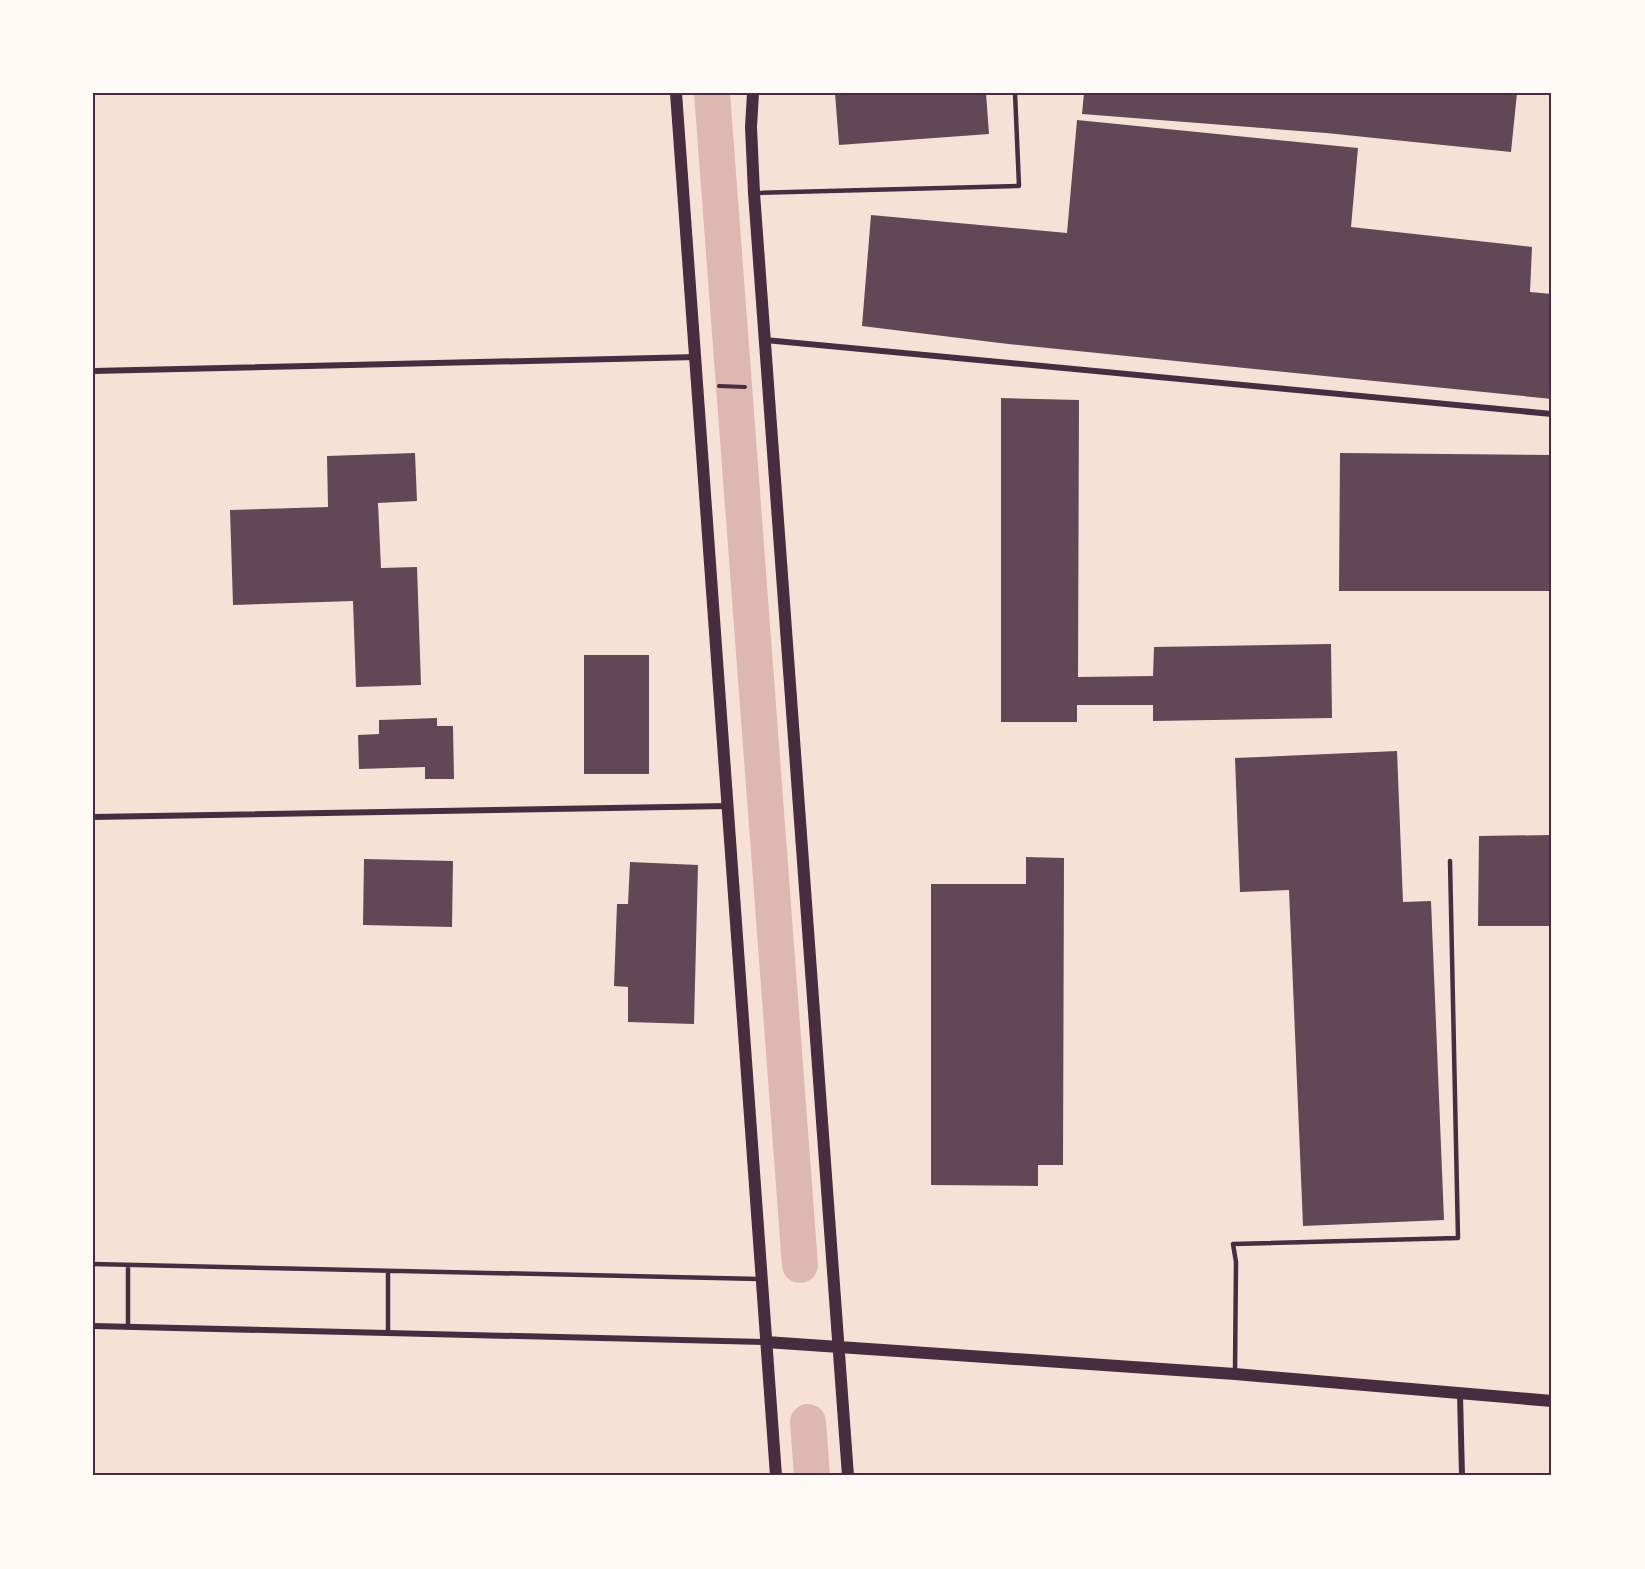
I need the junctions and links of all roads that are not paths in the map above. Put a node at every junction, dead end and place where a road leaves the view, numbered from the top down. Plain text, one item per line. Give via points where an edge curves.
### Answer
1 (676, 93) edge
2 (753, 93) edge
3 (1015, 93) edge
4 (754, 193) junction
5 (765, 339) junction
6 (697, 357) junction
7 (93, 371) edge
8 (1552, 414) edge
9 (729, 806) junction
10 (93, 817) edge
11 (1450, 861) dead end
12 (93, 1264) edge
13 (128, 1265) junction
14 (388, 1271) junction
15 (762, 1279) junction
16 (93, 1326) edge
17 (128, 1327) junction
18 (388, 1334) junction
19 (766, 1342) junction
20 (838, 1347) junction
21 (1235, 1374) junction
22 (1460, 1393) junction
23 (1552, 1401) edge
24 (776, 1476) edge
25 (848, 1476) edge
26 (1462, 1476) edge

1 - 6 main road
2 - 4 main road
3 - 4 lane via 1019,186
4 - 5 main road
5 - 8 street
5 - 20 main road
6 - 7 street
6 - 9 main road
9 - 10 street
9 - 15 main road
11 - 21 lane via 1458,1238 1233,1244
12 - 13 lane
13 - 14 lane
13 - 17 lane
14 - 15 lane
14 - 18 lane
15 - 19 main road
16 - 17 street
17 - 18 street
18 - 19 street
19 - 20 main road
19 - 24 main road
20 - 21 main road
20 - 25 main road
21 - 22 main road
22 - 23 main road
22 - 26 street

